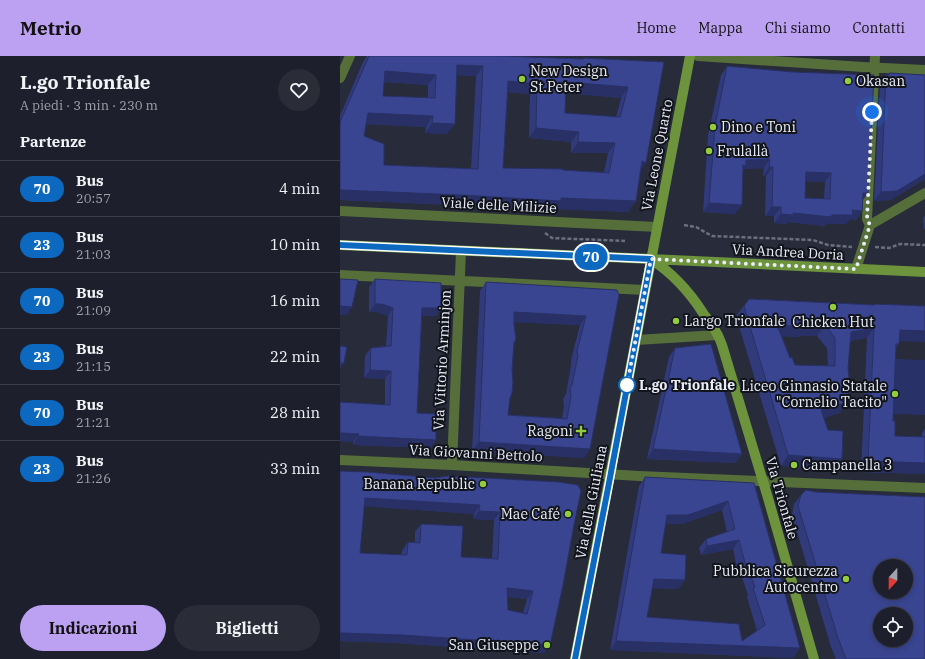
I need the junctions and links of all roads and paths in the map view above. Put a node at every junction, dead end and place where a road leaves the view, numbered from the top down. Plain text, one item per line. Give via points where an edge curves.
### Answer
1 (350, 56) edge
2 (690, 56) edge
3 (698, 56) edge
4 (875, 56) edge
5 (874, 67) junction
6 (925, 70) edge
7 (340, 78) edge
8 (925, 193) edge
9 (340, 210) edge
10 (684, 225) dead end
11 (870, 225) junction
12 (657, 227) junction
13 (340, 245) edge
14 (925, 245) edge
15 (854, 247) dead end
16 (872, 247) dead end
17 (461, 251) junction
18 (651, 259) junction
19 (856, 269) junction
20 (925, 272) edge
21 (340, 275) edge
22 (460, 281) junction
23 (645, 290) junction
24 (718, 335) junction
25 (636, 340) junction
26 (340, 460) edge
27 (452, 465) junction
28 (611, 474) junction
29 (763, 481) junction
30 (925, 488) edge
31 (575, 659) edge
32 (814, 659) edge

1 - 7 street
2 - 12 street, Via Leone Quarto
3 - 5 street
4 - 5 street
5 - 6 street
5 - 11 street via 867,219
8 - 11 street
9 - 12 street, Viale delle Milizie
10 - 15 path via 696,227 712,236 813,240 828,245
11 - 19 street
12 - 18 street, Via Leone Quarto
13 - 17 street
14 - 16 path
17 - 18 street
17 - 22 street, Via Vittorio Arminjon
18 - 19 street, Via Andrea Doria
18 - 23 street
18 - 24 street via 693,298
19 - 20 street, Via Andrea Doria
21 - 22 street
22 - 23 street
22 - 27 street, Via Vittorio Arminjon
23 - 25 street
24 - 25 street
24 - 29 street, Via Trionfale
25 - 28 street, Via della Giuliana
26 - 27 street, Via Giovanni Bettolo
27 - 28 street, Via Giovanni Bettolo
28 - 29 street, Via Giovanni Bettolo
28 - 31 street, Via della Giuliana
29 - 30 street, Via Giovanni Bettolo
29 - 32 street, Via Trionfale

